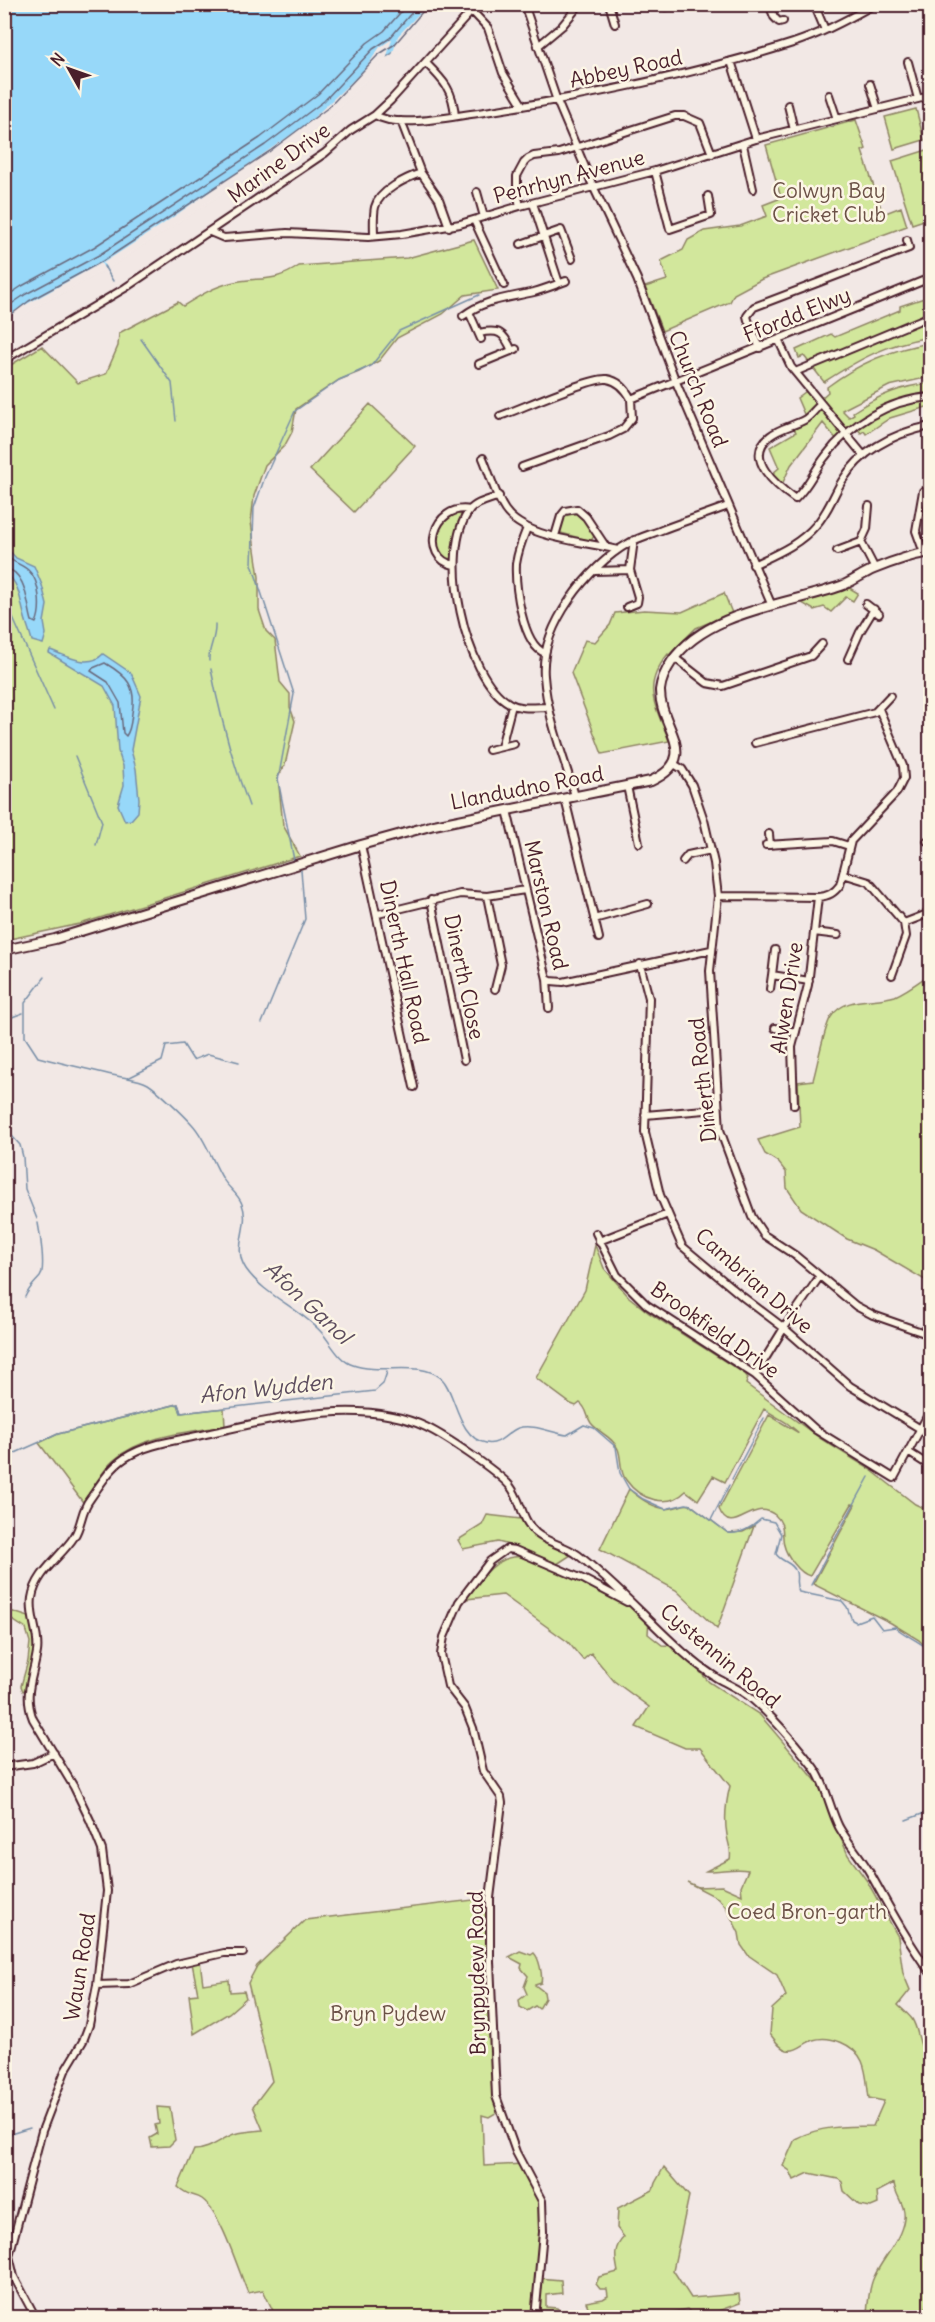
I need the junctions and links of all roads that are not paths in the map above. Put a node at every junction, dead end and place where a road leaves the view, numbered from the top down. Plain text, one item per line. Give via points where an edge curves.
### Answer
1 (478, 4) edge
2 (524, 4) edge
3 (580, 4) edge
4 (609, 4) edge
5 (769, 4) edge
6 (814, 4) edge
7 (875, 4) edge
8 (922, 4) edge
9 (472, 11) junction
10 (930, 16) edge
11 (783, 21) dead end
12 (615, 24) dead end
13 (825, 30) junction
14 (537, 46) junction
15 (731, 61) junction
16 (908, 62) dead end
17 (426, 63) junction
18 (870, 84) dead end
19 (829, 95) dead end
20 (930, 96) edge
21 (918, 99) junction
22 (557, 101) junction
23 (788, 105) dead end
24 (523, 106) junction
25 (878, 109) junction
26 (375, 115) junction
27 (455, 116) junction
28 (837, 119) junction
29 (401, 121) junction
30 (794, 130) junction
31 (756, 139) junction
32 (743, 145) junction
33 (576, 146) junction
34 (712, 154) junction
35 (655, 171) junction
36 (421, 173) junction
37 (593, 186) junction
38 (753, 189) dead end
39 (477, 192) dead end
40 (708, 196) dead end
41 (533, 203) junction
42 (520, 206) junction
43 (484, 217) junction
44 (474, 220) junction
45 (448, 226) junction
46 (210, 232) junction
47 (374, 236) junction
48 (543, 238) junction
49 (907, 240) dead end
50 (521, 244) dead end
51 (572, 259) dead end
52 (930, 278) edge
53 (504, 285) dead end
54 (930, 316) edge
55 (779, 341) junction
56 (760, 348) junction
57 (4, 360) edge
58 (479, 364) dead end
59 (795, 372) junction
60 (676, 382) junction
61 (930, 397) edge
62 (631, 399) junction
63 (821, 404) junction
64 (500, 416) dead end
65 (930, 426) edge
66 (846, 434) junction
67 (864, 456) junction
68 (483, 458) dead end
69 (522, 467) dead end
70 (923, 491) dead end
71 (499, 496) junction
72 (728, 506) junction
73 (869, 506) dead end
74 (470, 510) junction
75 (526, 528) junction
76 (555, 536) junction
77 (634, 540) junction
78 (861, 542) junction
79 (606, 547) junction
80 (618, 550) junction
81 (837, 551) dead end
82 (927, 552) edge
83 (454, 565) junction
84 (753, 565) junction
85 (875, 569) junction
86 (630, 570) junction
87 (594, 571) junction
88 (866, 604) dead end
89 (772, 606) junction
90 (627, 607) dead end
91 (822, 644) dead end
92 (545, 653) junction
93 (675, 658) junction
94 (848, 659) dead end
95 (890, 696) dead end
96 (512, 705) junction
97 (549, 707) junction
98 (879, 709) junction
99 (756, 743) dead end
100 (514, 744) dead end
101 (501, 747) junction
102 (489, 750) dead end
103 (674, 764) junction
104 (627, 786) junction
105 (576, 796) junction
106 (565, 799) junction
107 (507, 810) junction
108 (769, 834) dead end
109 (639, 843) dead end
110 (361, 845) junction
111 (849, 846) junction
112 (711, 850) junction
113 (682, 862) dead end
114 (843, 874) junction
115 (525, 890) junction
116 (487, 896) junction
117 (718, 896) junction
118 (819, 897) junction
119 (431, 900) junction
120 (648, 904) dead end
121 (930, 913) edge
122 (378, 914) junction
123 (594, 919) junction
124 (904, 923) junction
125 (814, 932) junction
126 (838, 935) dead end
127 (599, 938) dead end
128 (4, 950) edge
129 (711, 950) junction
130 (775, 950) dead end
131 (640, 964) junction
132 (772, 975) junction
133 (892, 975) dead end
134 (547, 979) junction
135 (809, 981) junction
136 (495, 989) dead end
137 (770, 989) dead end
138 (549, 1008) dead end
139 (775, 1028) dead end
140 (796, 1032) junction
141 (464, 1060) dead end
142 (414, 1087) dead end
143 (794, 1106) dead end
144 (717, 1109) junction
145 (645, 1115) junction
146 (668, 1214) junction
147 (596, 1233) dead end
148 (599, 1241) junction
149 (820, 1276) junction
150 (783, 1328) junction
151 (930, 1335) edge
152 (755, 1376) junction
153 (930, 1411) edge
154 (919, 1428) junction
155 (908, 1452) junction
156 (930, 1466) edge
157 (638, 1608) junction
158 (54, 1753) junction
159 (4, 1767) edge
160 (243, 1953) dead end
161 (930, 1972) edge
162 (97, 1985) junction
163 (7, 2255) edge
164 (36, 2318) edge
165 (535, 2318) edge

1 - 9 street, Marine Drive
2 - 14 street, Church Road
3 - 14 street via 562,26
4 - 12 street
5 - 11 street via 774,16
6 - 13 street
7 - 13 street, Abbey Road
8 - 10 street
9 - 17 street, Marine Drive
9 - 24 street via 488,28 503,73
13 - 15 street, Abbey Road
14 - 22 street, Church Road
15 - 22 street, Abbey Road
15 - 31 street
16 - 21 street
17 - 26 street, Marine Drive
17 - 27 street via 449,89
18 - 25 street
19 - 28 street
20 - 21 street, Penrhyn Avenue
21 - 25 street, Penrhyn Avenue
22 - 24 street, Abbey Road
22 - 33 street, Church Road
23 - 30 street
24 - 27 street, Abbey Road
25 - 28 street, Penrhyn Avenue
26 - 29 street, Abbey Road
26 - 46 street, Marine Drive
27 - 29 street, Abbey Road
28 - 30 street, Penrhyn Avenue
29 - 36 street
30 - 31 street, Penrhyn Avenue
31 - 32 street, Penrhyn Avenue
32 - 34 street, Penrhyn Avenue
32 - 38 street
33 - 34 street via 684,116 700,123
33 - 37 street, Church Road
33 - 42 street via 534,156 524,163 516,184
34 - 35 street, Penrhyn Avenue
35 - 37 street, Penrhyn Avenue
35 - 40 street via 670,229 711,215
36 - 45 street via 439,199
36 - 47 street via 380,198 375,207
37 - 41 street, Penrhyn Avenue
37 - 60 street, Church Road via 637,279
39 - 43 street
41 - 42 street, Penrhyn Avenue
41 - 48 street
42 - 43 street, Penrhyn Avenue
43 - 44 street, Penrhyn Avenue
44 - 45 street, Penrhyn Avenue
44 - 53 street
45 - 47 street, Penrhyn Avenue
46 - 47 street, Penrhyn Avenue via 224,238 287,233
46 - 57 street, Marine Drive
48 - 50 street
48 - 51 street via 561,230
48 - 58 street via 562,282 536,292 497,299 466,314 480,336 498,332 514,350
49 - 56 street via 909,248 754,307 747,316
52 - 55 street, Ffordd Elwy
54 - 59 street
55 - 56 street, Ffordd Elwy
55 - 59 street
56 - 60 street, Ffordd Elwy
59 - 63 street
60 - 62 street, Ffordd Elwy
60 - 72 street, Church Road
61 - 66 street via 888,407
62 - 64 street via 624,387 606,379
62 - 69 street via 632,418 623,429
63 - 66 street
63 - 66 street via 806,419 765,440 761,462 774,484 795,499
65 - 67 street via 883,441
66 - 67 street
67 - 84 street via 806,535
68 - 71 street
70 - 82 street via 916,531
71 - 74 street
71 - 75 street via 510,516
72 - 77 street
72 - 84 street, Church Road
73 - 78 street via 867,529
74 - 83 street
74 - 83 street via 450,513 438,522 435,530 434,543 440,557
75 - 76 street
75 - 92 street via 517,556 517,589 531,638
76 - 79 street
76 - 79 street via 565,511 577,509
77 - 80 street
77 - 86 street
78 - 81 street
78 - 85 street
79 - 80 street
80 - 87 street
82 - 85 main road
83 - 96 street via 461,612 476,662 495,691
84 - 89 street, Church Road
85 - 89 main road via 844,585
86 - 87 street
86 - 90 street via 638,597 637,603
87 - 92 street via 561,614
88 - 94 street via 877,612 860,632
89 - 93 main road via 696,635
91 - 93 street via 811,656 723,686 707,682
92 - 97 street via 543,675
93 - 103 main road via 660,689 677,748
95 - 98 street
96 - 97 street
96 - 101 street
97 - 105 street
98 - 99 street
98 - 111 street via 903,766 904,778 897,792
100 - 101 street
101 - 102 street
103 - 104 main road, Llandudno Road via 659,777
103 - 112 street, Dinerth Road via 682,768 692,785
104 - 105 main road, Llandudno Road
104 - 109 street
105 - 106 main road, Llandudno Road
106 - 107 main road, Llandudno Road
106 - 123 street
107 - 110 main road, Llandudno Road
107 - 115 street, Marston Road
108 - 111 street via 768,845 833,841
110 - 122 street, Dinerth Hall Road
110 - 128 main road, Llandudno Road via 55,939
111 - 114 street
112 - 113 street via 688,855
112 - 117 street, Dinerth Road
114 - 118 street via 836,890
114 - 124 street via 869,882
115 - 116 street
115 - 134 street, Marston Road
116 - 119 street via 460,894
116 - 136 street via 501,965
117 - 118 street
117 - 129 street, Dinerth Road
118 - 125 street, Alwen Drive
119 - 122 street
119 - 141 street, Dinerth Close
120 - 123 street
121 - 124 street
122 - 142 street, Dinerth Hall Road
123 - 127 street
124 - 133 street via 906,936
125 - 126 street
125 - 135 street, Alwen Drive
129 - 131 street
129 - 144 street, Dinerth Road
130 - 132 street
131 - 134 street via 563,981
131 - 145 street, Cambrian Drive via 649,998
132 - 135 street
132 - 137 street
134 - 138 street, Marston Road
135 - 140 street, Alwen Drive
139 - 140 street
140 - 143 street, Alwen Drive via 792,1047
144 - 145 street
144 - 149 street, Dinerth Road via 724,1144 758,1228
145 - 146 street, Cambrian Drive via 647,1142
146 - 148 street
146 - 150 street, Cambrian Drive via 682,1246
147 - 148 street, Brookfield Drive
148 - 152 street, Brookfield Drive via 617,1275 647,1305
149 - 150 street
149 - 151 street, Dinerth Road via 856,1306
150 - 152 street
150 - 154 street, Cambrian Drive via 850,1386
152 - 155 street, Brookfield Drive via 816,1430 894,1478
153 - 154 street
154 - 155 street
155 - 156 street
157 - 158 street, Waun Road via 578,1555 545,1540 530,1527 507,1483 443,1437 412,1421 383,1414 340,1412 174,1441 128,1456 117,1464 86,1505 72,1540 34,1589 31,1611 38,1645 27,1700 33,1719
157 - 161 street, Cystennin Road via 685,1654 751,1698 814,1767 839,1827
157 - 165 street, Brynpydew Road via 585,1580 507,1549 490,1561 465,1592 442,1646 448,1686 465,1708 483,1770 502,1803 490,1898 496,2096 516,2152 542,2200
158 - 159 street via 33,1763
158 - 162 street, Waun Road via 74,1787 104,1859 107,1892
160 - 162 street via 224,1953 176,1964 129,1984
162 - 163 street, Waun Road via 90,2025 65,2071 42,2131
163 - 164 street

